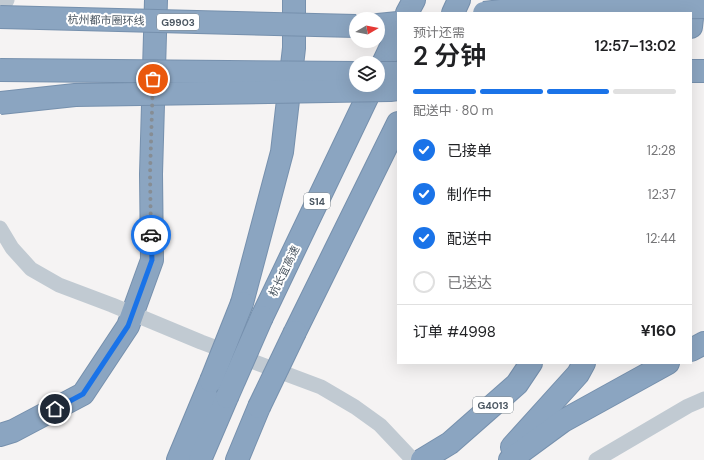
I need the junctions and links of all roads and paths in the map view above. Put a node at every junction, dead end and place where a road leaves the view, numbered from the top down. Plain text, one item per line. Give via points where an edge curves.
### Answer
1 (7, 0) edge
2 (156, 0) edge
3 (294, 0) edge
4 (414, 0) edge
5 (459, 0) edge
6 (641, 0) edge
7 (694, 0) edge
8 (704, 7) edge
9 (408, 12) edge
10 (453, 12) edge
11 (492, 12) edge
12 (640, 12) edge
13 (0, 14) edge
14 (0, 17) edge
15 (692, 18) edge
16 (397, 23) edge
17 (385, 25) edge
18 (349, 26) edge
19 (385, 26) edge
20 (397, 27) edge
21 (692, 30) edge
22 (704, 30) edge
23 (397, 34) edge
24 (385, 59) edge
25 (0, 70) edge
26 (692, 71) edge
27 (704, 71) edge
28 (349, 73) edge
29 (397, 73) edge
30 (385, 74) edge
31 (397, 88) edge
32 (370, 92) edge
33 (0, 103) edge
34 (397, 125) edge
35 (0, 228) edge
36 (704, 343) edge
37 (692, 349) edge
38 (530, 364) edge
39 (583, 364) edge
40 (666, 364) edge
41 (704, 399) edge
42 (0, 435) edge
43 (178, 460) edge
44 (200, 460) edge
45 (237, 460) edge
46 (413, 460) edge
47 (422, 460) edge
48 (500, 460) edge
49 (510, 460) edge
50 (596, 460) edge

1 - 13 street
2 - 42 highway via 150,174 152,260 128,326 83,394 13,431
3 - 43 highway, bridge via 294,48 282,152 242,303
4 - 9 highway
5 - 10 highway
6 - 12 highway
7 - 15 highway
8 - 11 highway, bridge
14 - 18 highway, 杭州都市圈环线 / G9903, bridge
16 - 17 highway
19 - 20 highway
21 - 22 highway
23 - 24 highway
25 - 28 highway, bridge
26 - 27 highway
29 - 30 highway, bridge
31 - 33 highway, bridge via 75,95
32 - 44 highway, 杭长宜高速 / S14, bridge via 262,317
34 - 45 highway, bridge via 259,407
35 - 46 street via 12,248 31,269 59,285 321,387 380,425
36 - 37 highway
38 - 47 highway, G4013 via 517,384 450,443
39 - 48 highway via 578,374
40 - 49 highway via 563,422
41 - 50 street

